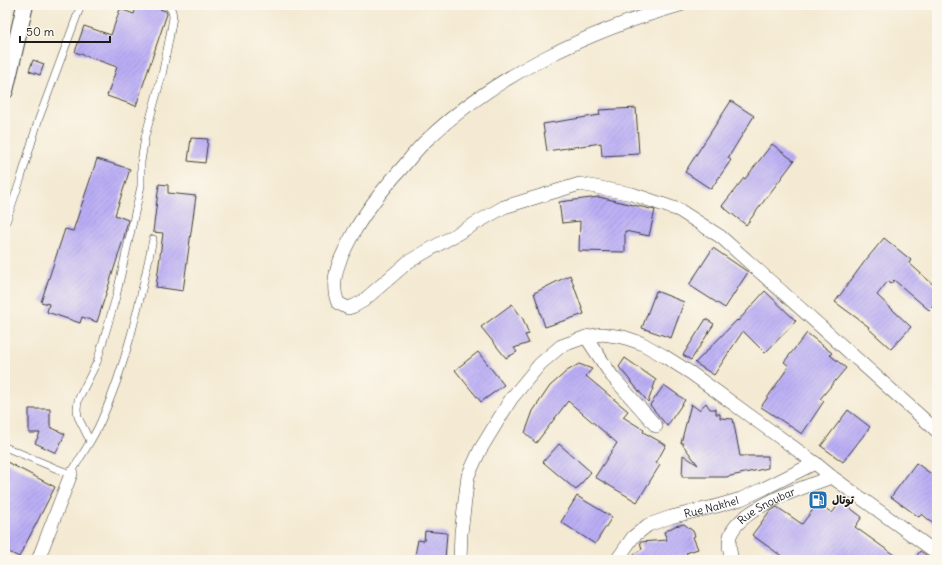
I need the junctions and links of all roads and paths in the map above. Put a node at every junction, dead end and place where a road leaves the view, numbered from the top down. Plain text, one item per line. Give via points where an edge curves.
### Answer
1 (25, 5) edge
2 (81, 5) edge
3 (168, 5) edge
4 (680, 5) edge
5 (5, 91) edge
6 (5, 225) edge
7 (153, 238) dead end
8 (586, 337) junction
9 (656, 426) dead end
10 (937, 431) edge
11 (90, 441) junction
12 (5, 447) edge
13 (815, 462) junction
14 (71, 474) junction
15 (832, 477) junction
16 (937, 553) edge
17 (38, 560) edge
18 (460, 560) edge
19 (617, 560) edge
20 (732, 560) edge

1 - 5 street
2 - 6 lane via 38,121
3 - 11 lane via 173,16 169,40 145,136 141,186 118,290 97,362 77,404 78,417
4 - 10 street via 646,15 526,67 488,91 428,138 370,206 350,240 340,261 334,284 334,294 338,303 348,308 363,301 408,262 504,207 580,184 632,194 679,210 721,236
7 - 11 lane via 132,334 101,421
8 - 9 street via 612,376
8 - 13 street via 602,334 641,343 691,373
8 - 18 street via 561,346 540,364 511,399 480,450 468,476
11 - 14 lane
12 - 14 lane
13 - 15 street
13 - 19 street, Rue Nakhel via 741,499 671,516 648,525 633,537
14 - 17 street
15 - 16 street
15 - 20 street, Rue Snoubar via 748,514 730,537

